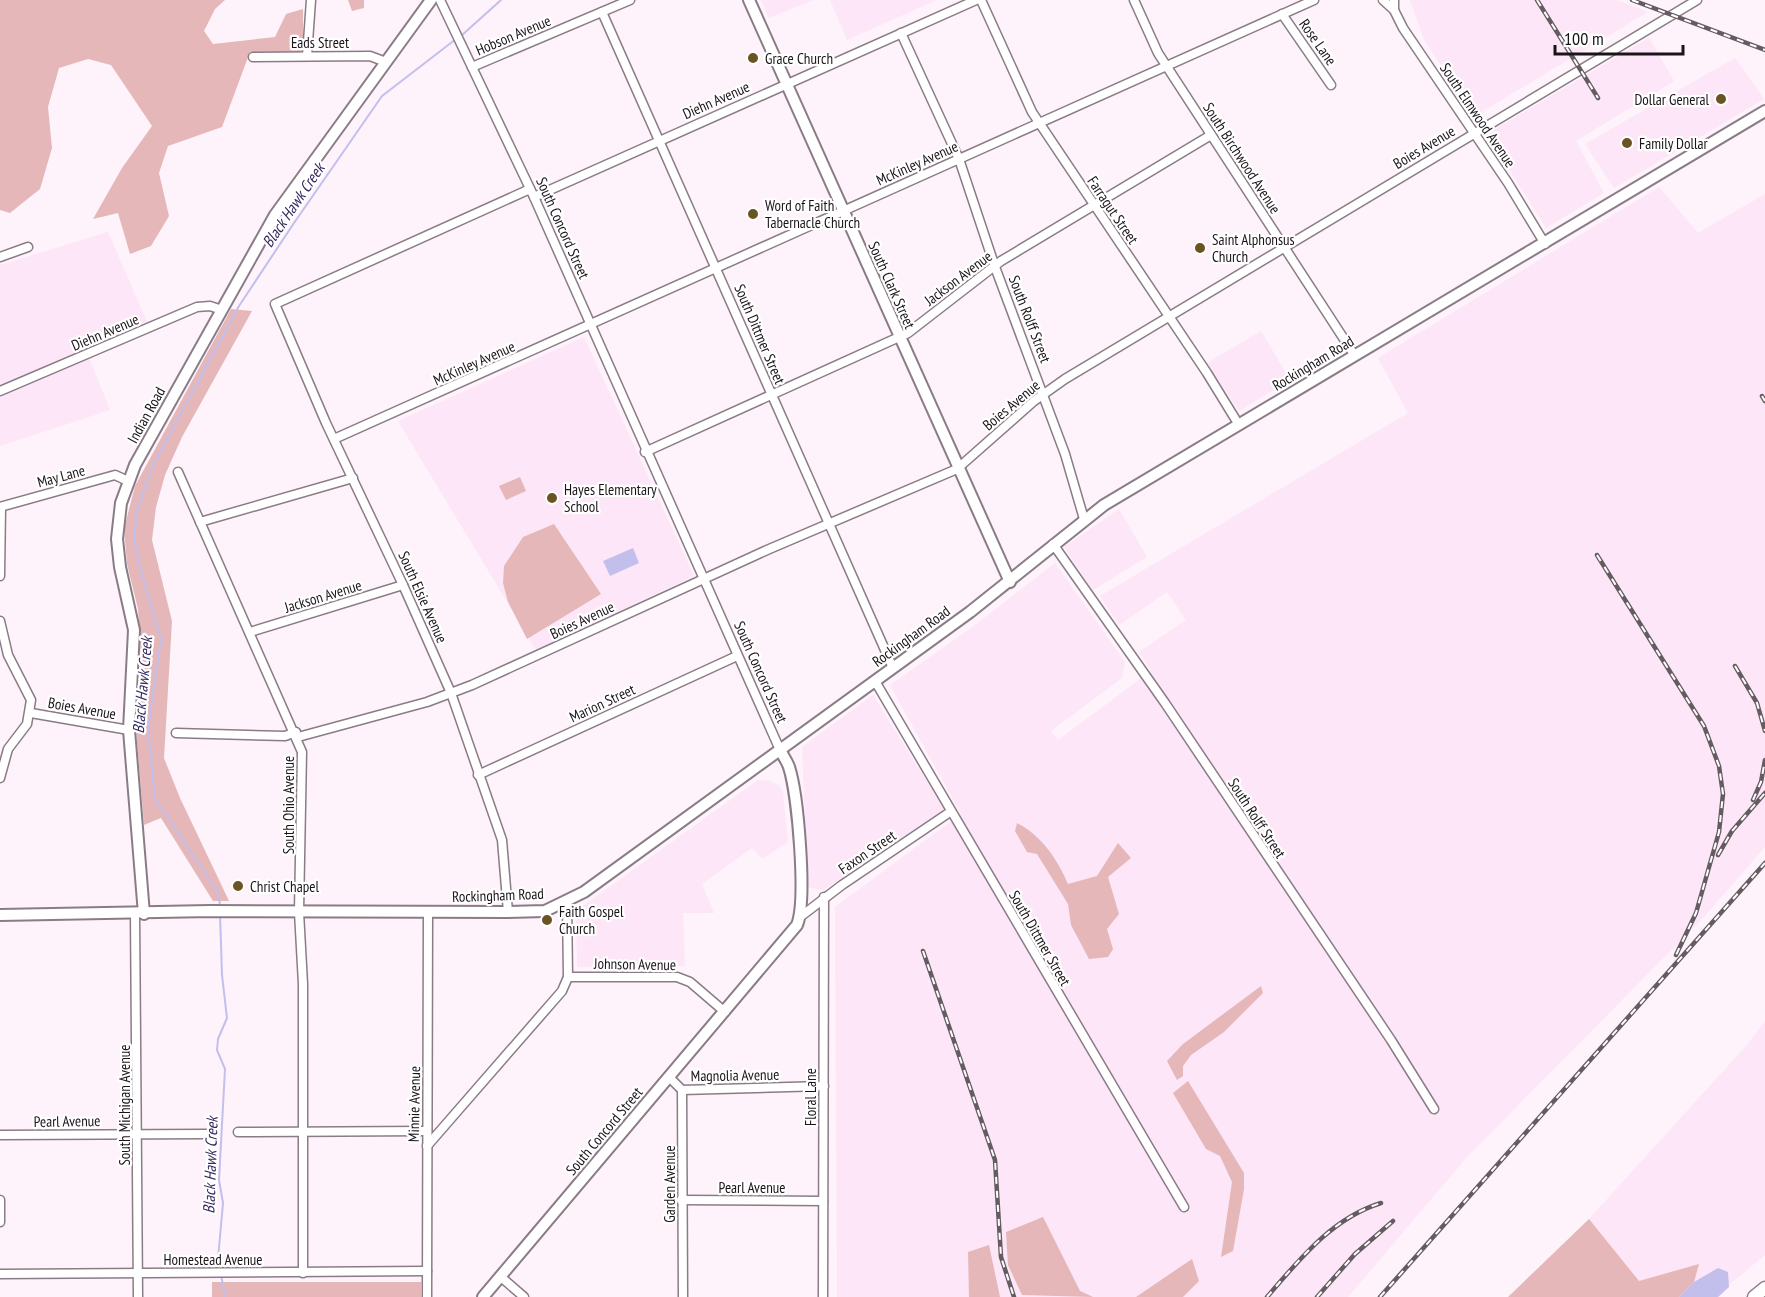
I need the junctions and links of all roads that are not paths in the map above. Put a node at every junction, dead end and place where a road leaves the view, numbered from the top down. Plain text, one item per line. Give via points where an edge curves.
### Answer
1 (311, 0) edge
2 (431, 0) edge
3 (440, 0) edge
4 (630, 0) edge
5 (749, 0) edge
6 (976, 0) edge
7 (981, 0) edge
8 (1134, 0) edge
9 (1314, 0) edge
10 (1383, 0) edge
11 (1394, 0) edge
12 (1697, 0) edge
13 (1394, 10) junction
14 (602, 12) junction
15 (1282, 15) junction
16 (902, 33) junction
17 (307, 56) junction
18 (253, 57) dead end
19 (386, 62) junction
20 (1166, 66) junction
21 (472, 67) junction
22 (786, 83) junction
23 (1331, 85) dead end
24 (1765, 111) edge
25 (1039, 123) junction
26 (1473, 133) junction
27 (1211, 135) junction
28 (660, 140) junction
29 (959, 159) junction
30 (532, 193) junction
31 (1094, 207) junction
32 (843, 211) junction
33 (1545, 244) junction
34 (28, 247) dead end
35 (1283, 247) junction
36 (0, 258) edge
37 (994, 267) junction
38 (718, 268) junction
39 (275, 304) joint
40 (222, 310) junction
41 (1168, 317) junction
42 (589, 326) junction
43 (898, 338) junction
44 (1355, 356) junction
45 (0, 391) edge
46 (1043, 394) junction
47 (772, 396) junction
48 (1239, 425) junction
49 (334, 439) junction
50 (645, 452) junction
51 (957, 469) junction
52 (178, 472) dead end
53 (353, 478) junction
54 (128, 481) junction
55 (0, 507) edge
56 (1084, 519) junction
57 (200, 522) junction
58 (831, 523) junction
59 (1053, 544) junction
60 (0, 576) edge
61 (705, 579) junction
62 (1010, 582) junction
63 (403, 585) junction
64 (0, 621) edge
65 (250, 632) junction
66 (2, 641) edge
67 (737, 656) junction
68 (893, 668) junction
69 (874, 681) junction
70 (451, 693) junction
71 (31, 713) junction
72 (129, 730) junction
73 (176, 733) dead end
74 (297, 734) junction
75 (780, 750) junction
76 (478, 776) junction
77 (0, 778) edge
78 (950, 812) junction
79 (824, 897) junction
80 (567, 902) junction
81 (299, 912) junction
82 (428, 912) junction
83 (508, 912) junction
84 (140, 914) junction
85 (0, 915) edge
86 (800, 917) junction
87 (568, 977) junction
88 (725, 1012) junction
89 (669, 1077) junction
90 (824, 1086) junction
91 (682, 1090) junction
92 (1434, 1109) dead end
93 (0, 1130) edge
94 (427, 1131) junction
95 (238, 1132) dead end
96 (302, 1132) junction
97 (138, 1134) junction
98 (207, 1134) dead end
99 (0, 1135) edge
100 (0, 1140) edge
101 (427, 1146) junction
102 (0, 1200) edge
103 (681, 1200) junction
104 (823, 1201) junction
105 (1184, 1207) dead end
106 (0, 1222) edge
107 (427, 1272) junction
108 (138, 1273) junction
109 (303, 1273) junction
110 (0, 1274) edge
111 (501, 1277) junction
112 (1765, 1288) edge
113 (138, 1297) edge
114 (427, 1297) edge
115 (483, 1297) edge
116 (524, 1297) edge
117 (683, 1297) edge
118 (823, 1297) edge
119 (1754, 1297) edge

1 - 17 street
2 - 19 street, Indian Road
3 - 21 street, South Concord Street
4 - 14 street, Hobson Avenue
5 - 22 street, South Clark Street
6 - 16 street, Diehn Avenue
7 - 25 street, Farragut Street
8 - 20 street, South Birchwood Avenue
9 - 15 street, McKinley Avenue
10 - 13 street
11 - 13 street, South Elmwood Avenue
12 - 26 street, Boies Avenue
13 - 26 street, South Elmwood Avenue
14 - 21 street, Hobson Avenue
14 - 28 street, South Dittmer Street
15 - 20 street, McKinley Avenue
15 - 23 street, Rose Lane
16 - 22 street, Diehn Avenue
16 - 29 street, South Rolff Street
17 - 18 street, Eads Street
17 - 19 street, Eads Street via 370,56
19 - 40 street, Indian Road via 275,215
20 - 25 street, McKinley Avenue
20 - 27 street, South Birchwood Avenue
21 - 30 street, South Concord Street
22 - 28 street, Diehn Avenue
22 - 32 street, South Clark Street
24 - 33 street, Rockingham Road
25 - 29 street, McKinley Avenue
25 - 31 street, Farragut Street
26 - 33 street, South Elmwood Avenue
26 - 35 street, Boies Avenue
27 - 31 street, Jackson Avenue
27 - 35 street, South Birchwood Avenue
28 - 30 street, Diehn Avenue
28 - 38 street, South Dittmer Street
29 - 32 street, McKinley Avenue
29 - 37 street, South Rolff Street
30 - 39 street, Diehn Avenue
30 - 42 street, South Concord Street
31 - 37 street, Jackson Avenue
31 - 41 street, Farragut Street
32 - 38 street, McKinley Avenue
32 - 43 street, South Clark Street
33 - 44 street, Rockingham Road
34 - 36 street
35 - 41 street, Boies Avenue
35 - 44 street, South Birchwood Avenue
37 - 43 street, Jackson Avenue
37 - 46 street, South Rolff Street
38 - 42 street, McKinley Avenue
38 - 47 street, South Dittmer Street
39 - 49 street, South Elsie Avenue
40 - 45 street, Diehn Avenue via 210,306 197,308
40 - 54 street, Indian Road
41 - 46 street, Boies Avenue
41 - 48 street, Farragut Street
42 - 49 street, McKinley Avenue
42 - 50 street, South Concord Street
43 - 47 street, Jackson Avenue
43 - 51 street, South Clark Street
44 - 48 street, Rockingham Road
46 - 51 street, Boies Avenue
46 - 56 street, South Rolff Street
47 - 50 street, Jackson Avenue
47 - 58 street, South Dittmer Street
48 - 56 street, Rockingham Road
49 - 53 street, South Elsie Avenue
50 - 61 street, South Concord Street
51 - 58 street, Boies Avenue
51 - 62 street, South Clark Street
52 - 57 street, South Ohio Avenue
53 - 57 street
53 - 63 street, South Elsie Avenue
54 - 55 street, May Lane via 115,475
54 - 72 street, Indian Road via 117,539 134,630
55 - 60 street
56 - 59 street, Rockingham Road
57 - 65 street, South Ohio Avenue
58 - 61 street, Boies Avenue
58 - 68 street, South Dittmer Street
59 - 62 street, Rockingham Road
59 - 92 street, South Rolff Street via 1165,703
61 - 67 street, South Concord Street
61 - 70 street, Boies Avenue
62 - 68 street, Rockingham Road
63 - 65 street, Jackson Avenue
63 - 70 street, South Elsie Avenue
64 - 66 street
65 - 74 street, South Ohio Avenue
66 - 71 street via 27,687
67 - 75 street, South Concord Street
67 - 76 street, Marion Street
68 - 69 street, Rockingham Road
69 - 75 street, Rockingham Road
69 - 78 street, South Dittmer Street
70 - 74 street, Boies Avenue
70 - 76 street, South Elsie Avenue
71 - 72 street, Boies Avenue
71 - 77 street via 8,748
72 - 84 street, Indian Road
73 - 74 street, Boies Avenue
74 - 81 street, South Ohio Avenue via 302,752
75 - 80 street, Rockingham Road
75 - 86 street, South Concord Street via 789,767 794,793
76 - 83 street, South Elsie Avenue via 502,840
78 - 79 street, Faxon Street
78 - 105 street, South Dittmer Street
79 - 86 street, Faxon Street
79 - 90 street, Floral Lane
80 - 83 street, Rockingham Road via 545,911
80 - 87 street
81 - 82 street, Rockingham Road
81 - 84 street, Rockingham Road
81 - 96 street, South Ohio Avenue via 303,984
82 - 83 street, Rockingham Road
82 - 94 street, Minnie Avenue
84 - 85 street, Rockingham Road
84 - 97 street, South Michigan Avenue
86 - 88 street, South Concord Street via 793,932
87 - 88 street, Johnson Avenue via 677,977 690,982
87 - 101 street via 562,991
88 - 89 street, South Concord Street
89 - 91 street
89 - 111 street, South Concord Street
90 - 91 street, Magnolia Avenue
90 - 104 street, Floral Lane
91 - 103 street, Garden Avenue
93 - 99 street
94 - 96 street
94 - 101 street, Minnie Avenue
95 - 96 street
96 - 109 street, South Ohio Avenue
97 - 98 street, Pearl Avenue
97 - 99 street, Pearl Avenue
97 - 108 street, South Michigan Avenue
99 - 100 street
101 - 107 street, Minnie Avenue
102 - 106 street
103 - 104 street, Pearl Avenue
103 - 117 street, Garden Avenue
104 - 118 street, Floral Lane
107 - 109 street, Homestead Avenue
107 - 114 street, Minnie Avenue
108 - 109 street, Homestead Avenue
108 - 110 street, Homestead Avenue
108 - 113 street, South Michigan Avenue
111 - 115 street, South Concord Street
111 - 116 street
112 - 119 main road

